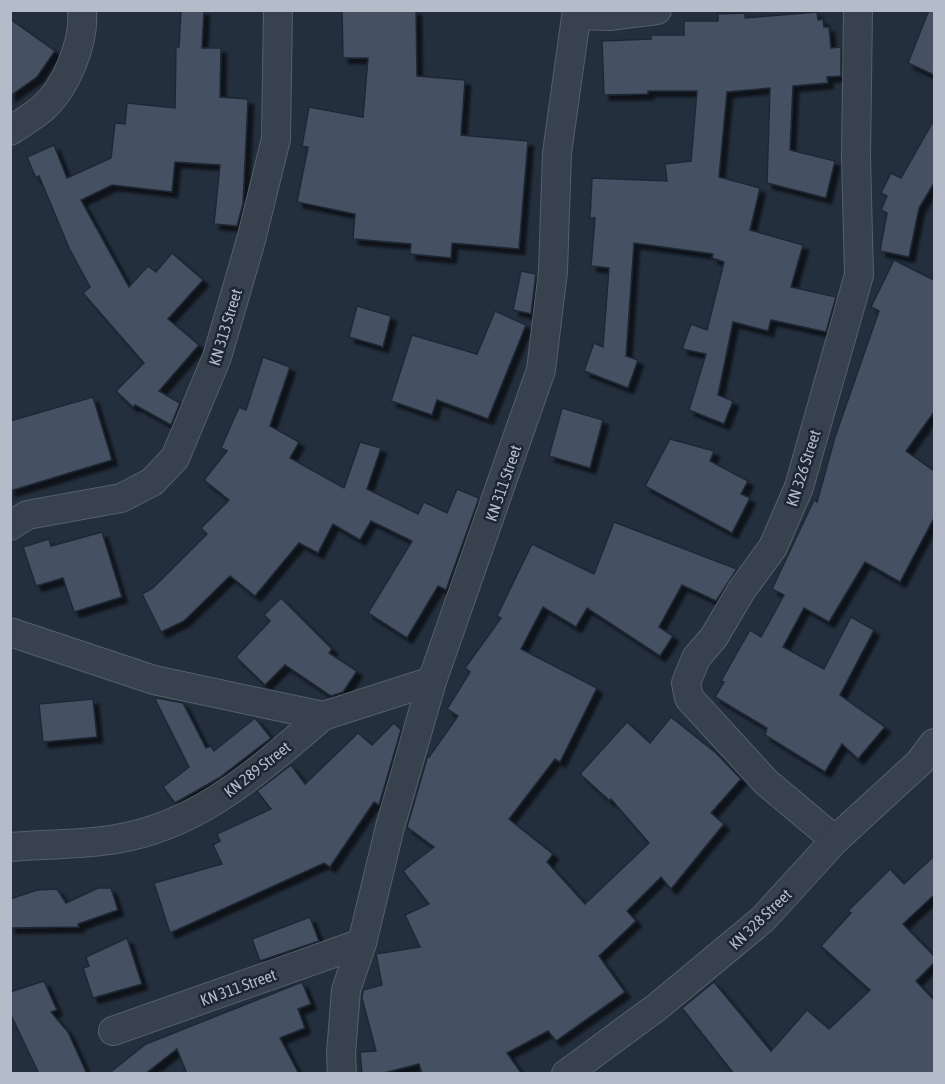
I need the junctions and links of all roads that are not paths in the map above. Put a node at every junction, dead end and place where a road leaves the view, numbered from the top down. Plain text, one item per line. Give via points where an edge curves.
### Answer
1 (278, 10) edge
2 (657, 10) edge
3 (858, 10) edge
4 (577, 13) edge
5 (89, 14) edge
6 (10, 131) edge
7 (10, 526) edge
8 (10, 632) edge
9 (432, 681) junction
10 (323, 716) junction
11 (934, 743) edge
12 (835, 840) junction
13 (10, 847) edge
14 (362, 942) junction
15 (114, 1031) dead end
16 (342, 1074) edge
17 (566, 1074) edge

1 - 7 street, KN 313 Street via 276,138 217,357 175,458 152,482 121,498 27,515
2 - 4 street via 609,16
3 - 12 street, KN 326 Street via 859,275 799,487 773,547 696,658 686,683 689,698 766,782
4 - 9 street, KN 311 Street via 557,153 553,272 542,370
5 - 6 street via 61,87 43,109
8 - 10 street via 154,680
9 - 10 street
9 - 14 street, KN 311 Street
10 - 13 street, KN 289 Street via 242,785 195,814 116,839
11 - 12 street, KN 328 Street via 920,762
12 - 17 street, KN 328 Street via 763,919 657,1007
14 - 15 street, KN 311 Street
14 - 16 street, KN 311 Street via 346,990

